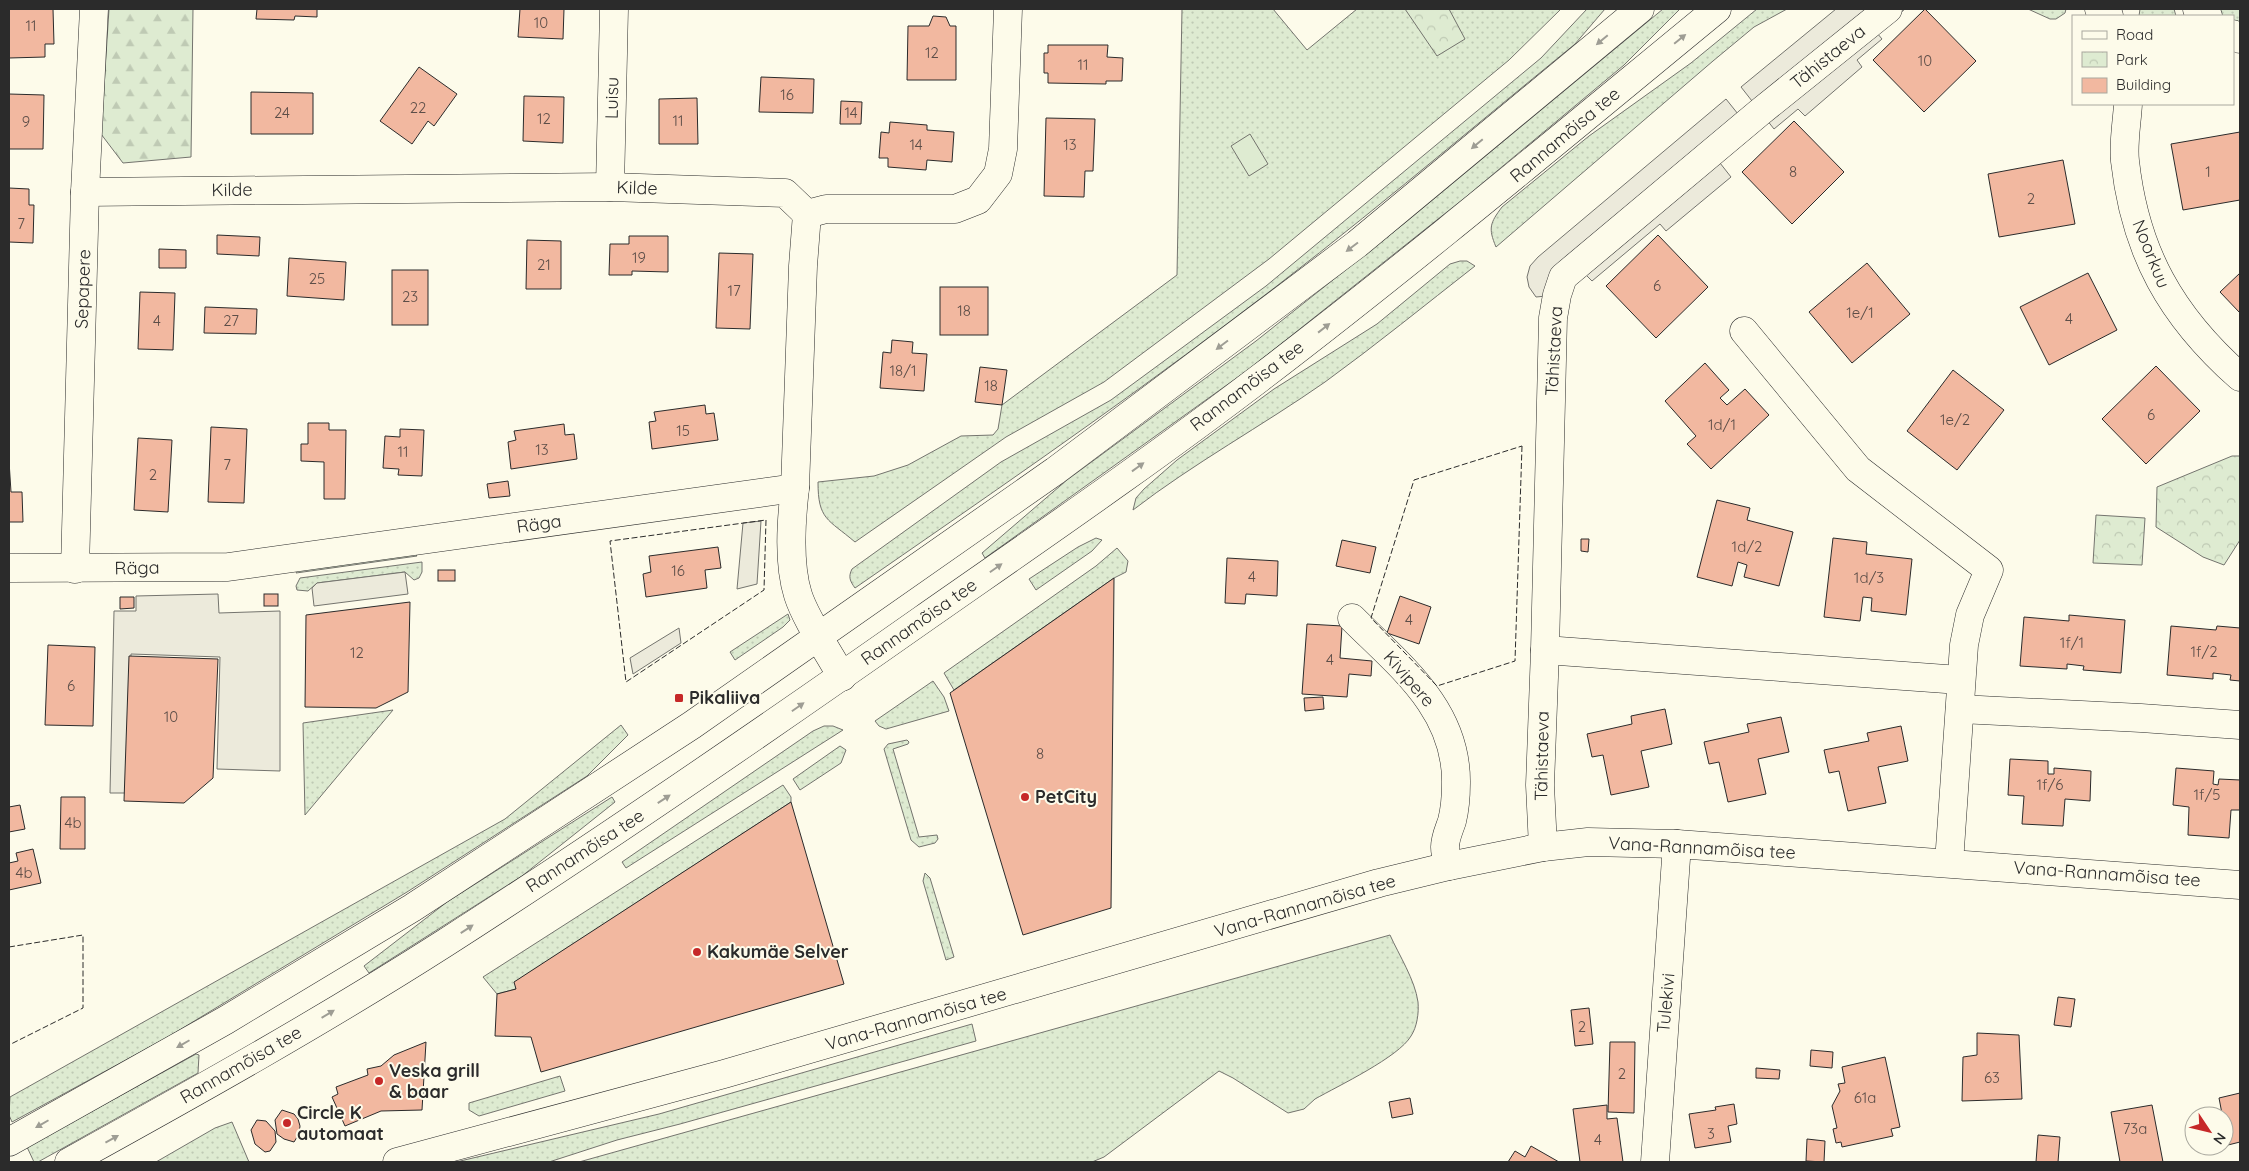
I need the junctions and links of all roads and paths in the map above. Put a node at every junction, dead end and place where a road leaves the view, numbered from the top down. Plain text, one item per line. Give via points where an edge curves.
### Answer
1 (94, 9) edge
2 (614, 9) edge
3 (1008, 9) edge
4 (1640, 9) edge
5 (1717, 9) edge
6 (1888, 9) edge
7 (2195, 9) edge
8 (2206, 15) edge
9 (2128, 105) edge
10 (610, 187) junction
11 (85, 192) junction
12 (807, 214) junction
13 (1744, 332) dead end
14 (2240, 376) edge
15 (795, 488) junction
16 (9, 568) edge
17 (75, 569) junction
18 (1352, 618) dead end
19 (819, 636) junction
20 (1546, 650) junction
21 (842, 677) junction
22 (1960, 680) junction
23 (1960, 709) junction
24 (2240, 726) edge
25 (1677, 844) junction
26 (1543, 847) junction
27 (1949, 863) junction
28 (1448, 866) junction
29 (2240, 885) edge
30 (9, 1142) edge
31 (69, 1162) edge
32 (397, 1162) edge
33 (1655, 1162) edge

1 - 11 street, Sepapere
2 - 10 street, Luisu
3 - 12 street via 1003,149 998,174 978,200 955,209 826,209
4 -> 19 street via 1357,244 1055,471
21 -> 5 street, Rannamõisa tee via 1258,380 1458,224
6 - 20 street, Tähistaeva via 1563,277 1553,318
7 - 8 street
9 - 14 street, Noorkuu via 2125,159 2135,218 2154,269 2189,325
10 - 11 street, Kilde
10 - 12 street, Kilde via 785,193
11 - 17 street, Sepapere
12 - 15 street
13 - 22 street via 1858,469 1989,570 1970,615
15 - 17 street, Räga via 228,567
15 - 19 street via 793,571 798,596
16 - 17 street, Räga
18 - 28 street, Kivipere via 1415,681 1432,702 1448,734 1456,765 1456,802 1445,847
19 - 21 street
19 -> 30 street via 692,725 412,908 226,1020
20 - 22 street
20 - 26 street, Tähistaeva via 1540,785
31 -> 21 street, Rannamõisa tee via 216,1081 443,944 669,796
22 - 23 street
23 - 24 street
23 - 27 street
25 - 26 street, Vana-Rannamõisa tee via 1588,842
25 - 27 street, Vana-Rannamõisa tee
25 - 33 street, Tulekivi
26 - 28 street, Vana-Rannamõisa tee
27 - 29 street, Vana-Rannamõisa tee
28 - 32 street, Vana-Rannamõisa tee via 1379,883 724,1074

